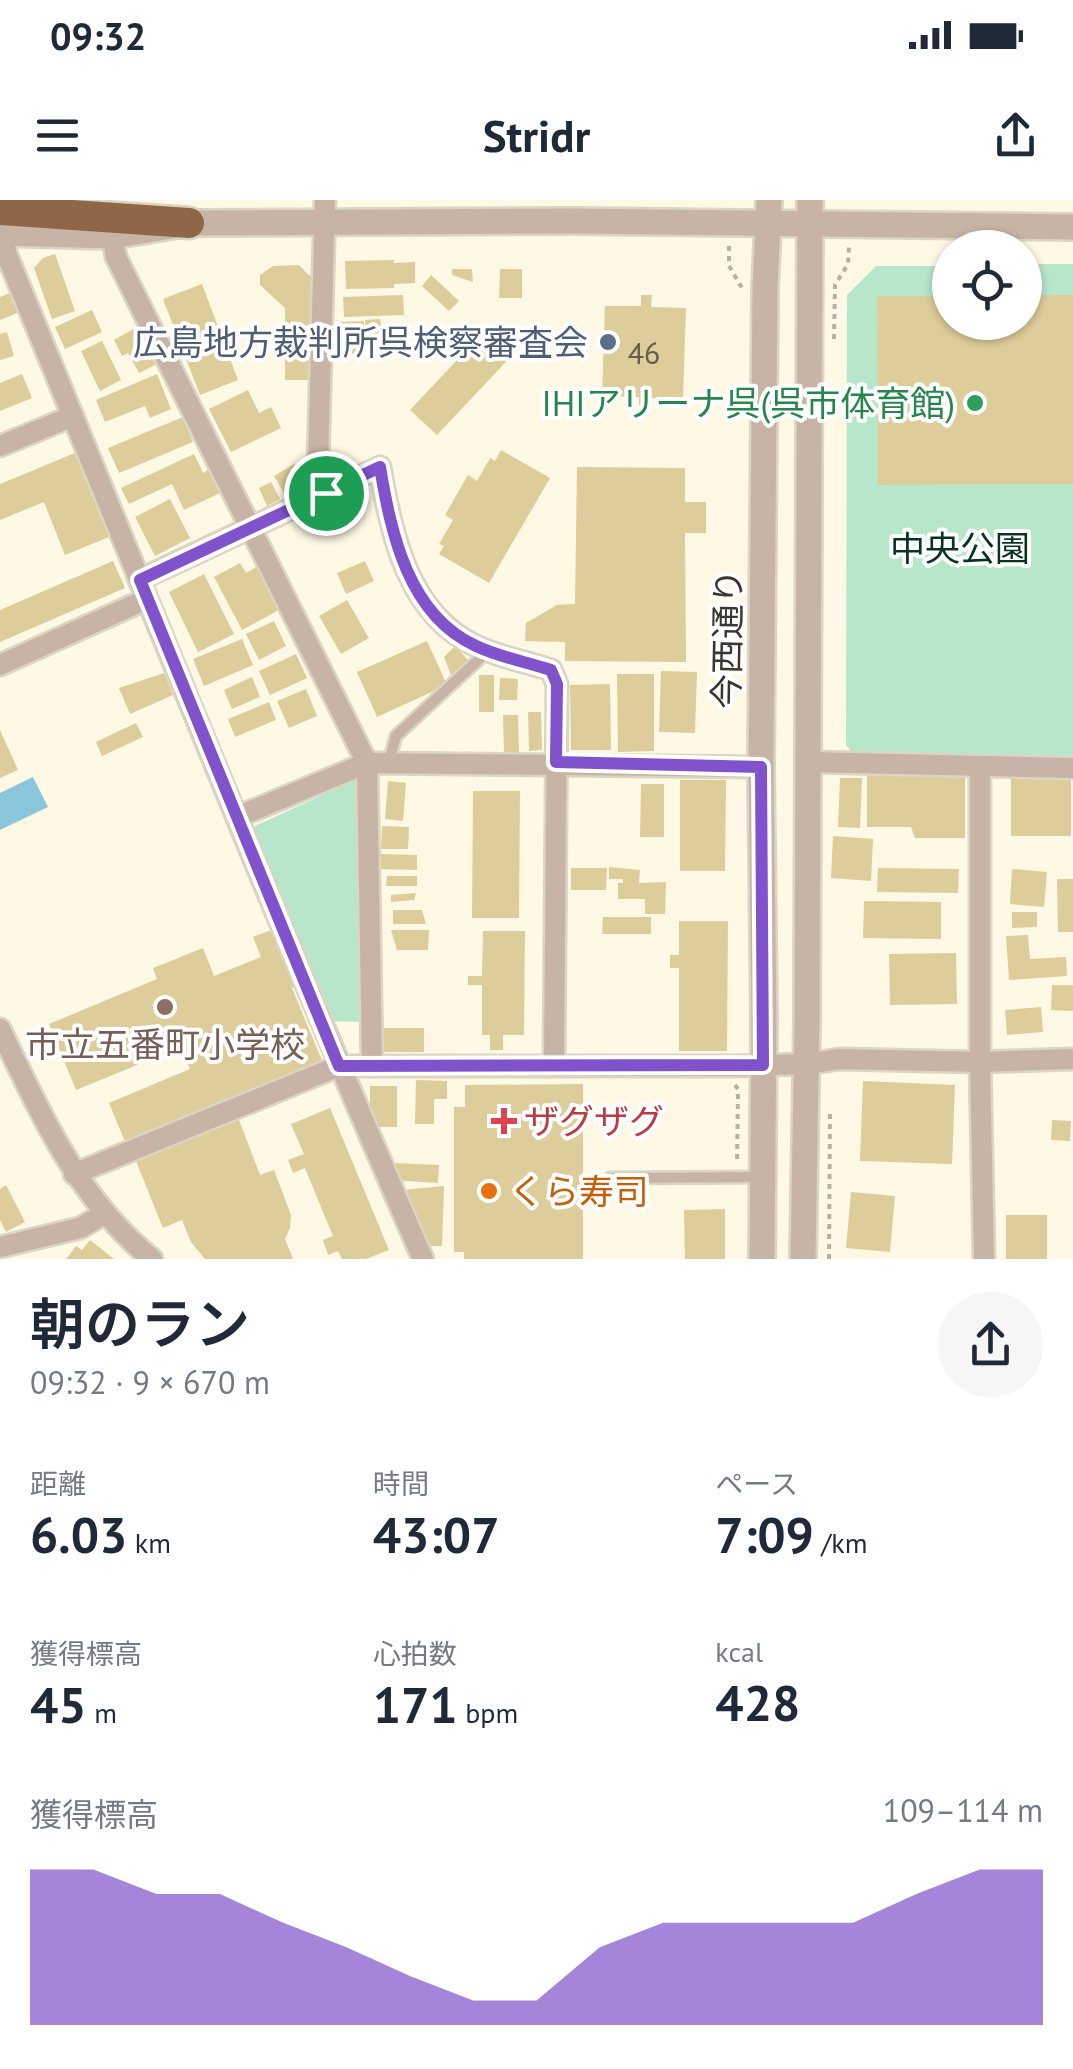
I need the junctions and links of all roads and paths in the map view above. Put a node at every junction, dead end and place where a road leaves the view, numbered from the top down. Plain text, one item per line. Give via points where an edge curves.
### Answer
1 (78, 200) edge
2 (574, 211) edge
3 (326, 212) edge
4 (769, 212) edge
5 (809, 212) edge
6 (189, 223) junction
7 (2, 226) edge
8 (1073, 227) edge
9 (112, 236) junction
10 (73, 416) junction
11 (0, 446) edge
12 (326, 493) junction
13 (250, 528) junction
14 (143, 590) junction
15 (490, 650) junction
16 (0, 665) edge
17 (378, 762) junction
18 (556, 762) junction
19 (809, 762) junction
20 (761, 767) junction
21 (980, 768) junction
22 (1073, 768) edge
23 (236, 817) junction
24 (1, 1034) edge
25 (1073, 1060) edge
26 (980, 1062) junction
27 (554, 1064) junction
28 (806, 1064) junction
29 (763, 1065) junction
30 (339, 1066) junction
31 (372, 1066) junction
32 (74, 1174) junction
33 (762, 1177) junction
34 (610, 1178) dead end
35 (104, 1214) junction
36 (0, 1247) edge
37 (152, 1259) edge
38 (422, 1259) edge
39 (762, 1259) edge
40 (803, 1259) edge
41 (984, 1259) edge

1 - 3 street
2 - 3 street
2 - 4 street
3 - 6 street
3 - 12 street via 318,465
4 - 5 street
4 - 20 street, 今西通り
5 - 8 street
5 - 19 street
6 - 7 highway via 63,217
6 - 9 street
7 - 9 street
7 - 10 street via 6,252
9 - 13 street via 116,258
10 - 11 street
10 - 14 street
12 - 13 street
12 - 15 street via 380,467 390,529 408,576 443,623
13 - 14 street
13 - 17 street
14 - 16 street
14 - 23 street
15 - 17 lane via 396,736
15 - 18 street via 551,670 557,684
17 - 18 street
17 - 23 street
17 - 31 street
18 - 20 street
18 - 27 street
19 - 21 street
19 - 28 street
20 - 29 street, 今西通り
21 - 22 street
21 - 26 street
23 - 30 street
24 - 32 street
25 - 26 street
26 - 28 street
26 - 41 street
27 - 29 street
27 - 31 street
28 - 29 street
28 - 40 street
29 - 33 street, 今西通り
30 - 31 street
30 - 32 street
30 - 38 street
32 - 35 street
33 - 34 lane
33 - 39 street, 今西通り
35 - 36 street via 80,1228
35 - 37 street

